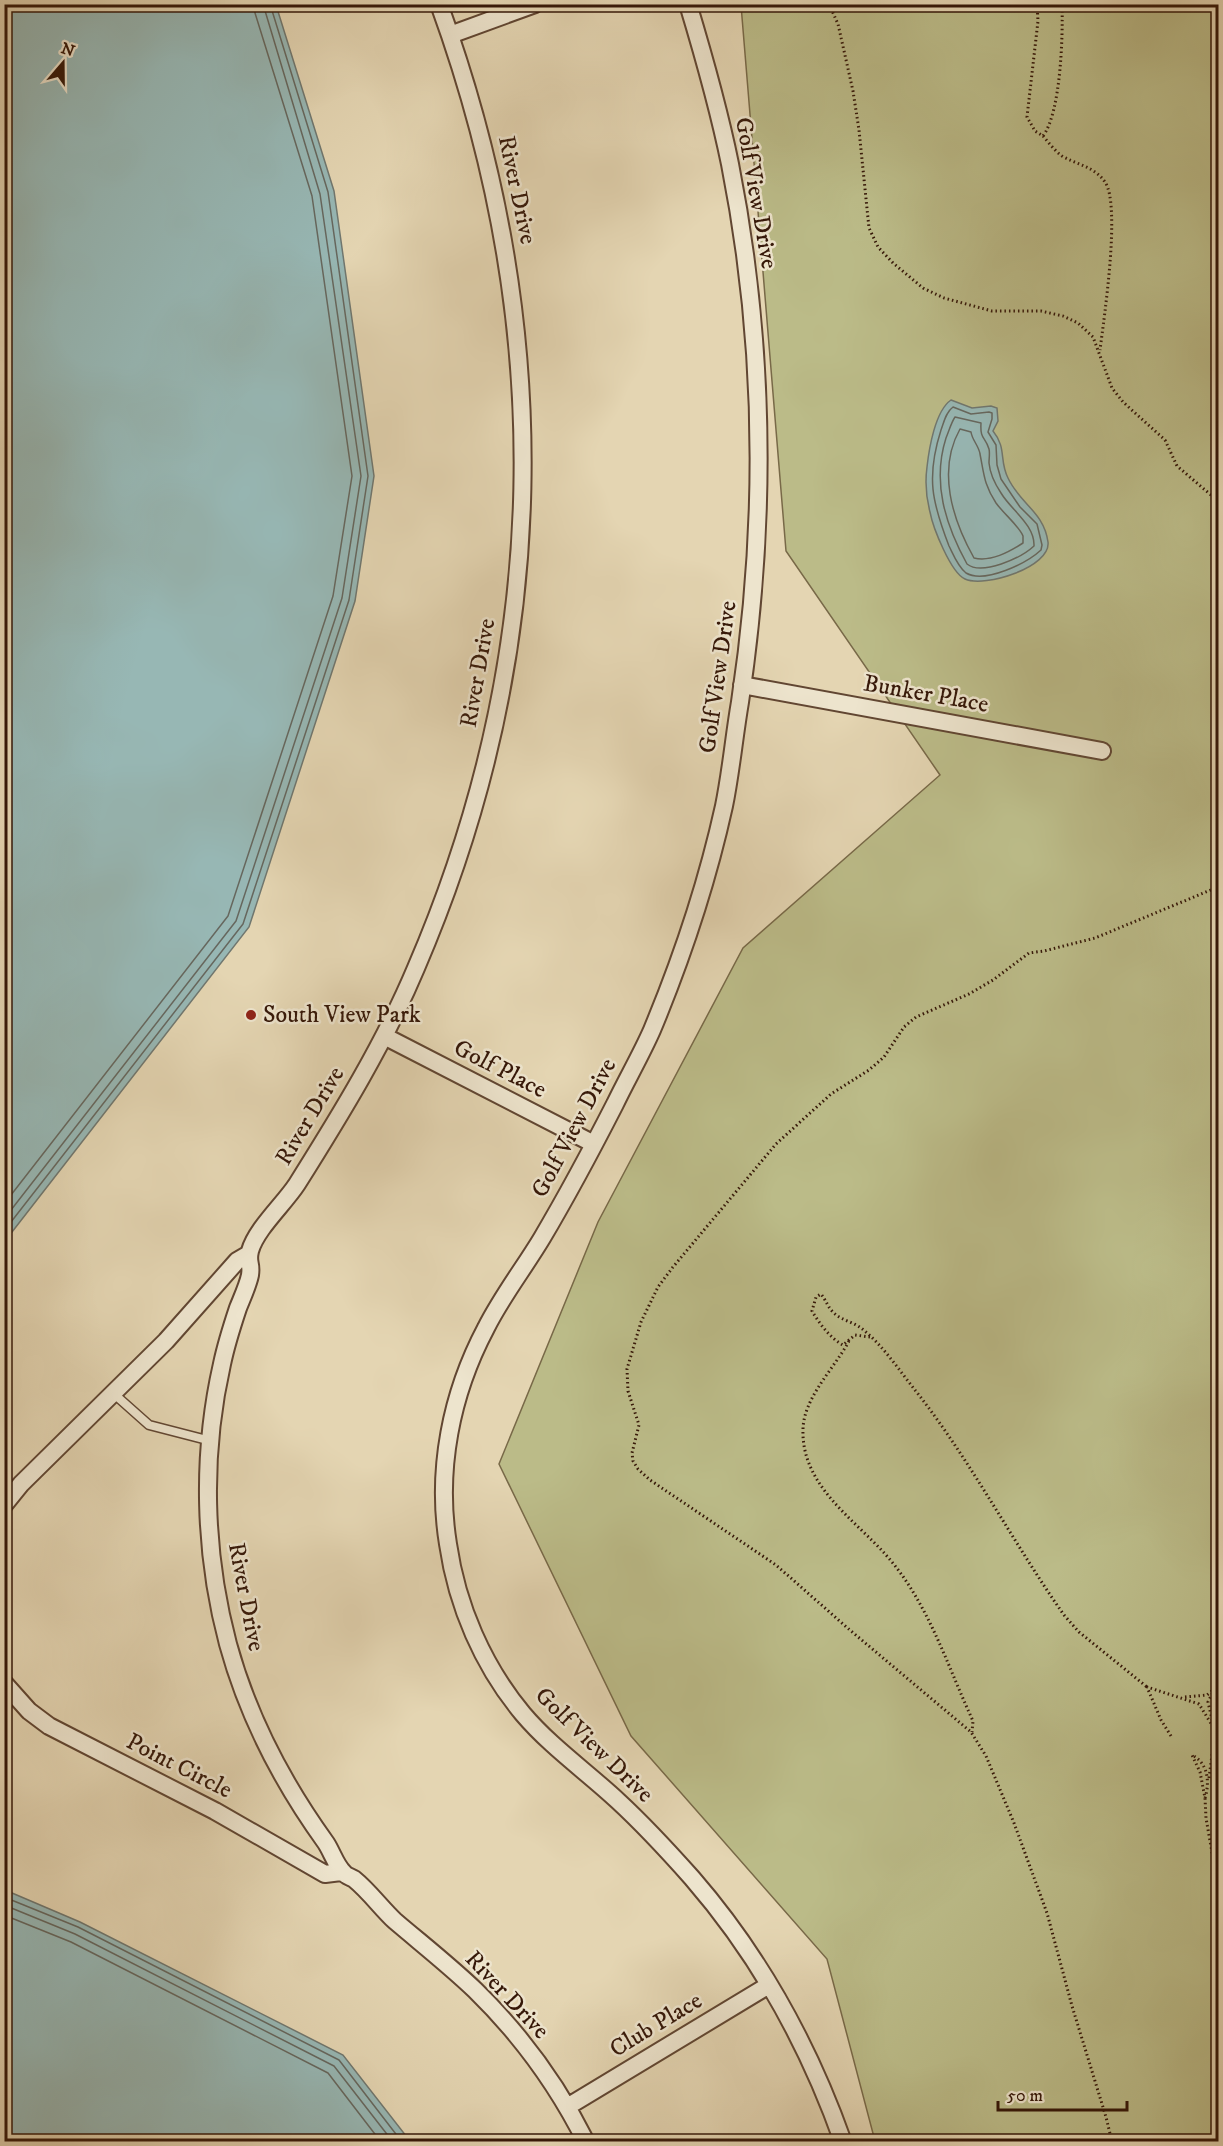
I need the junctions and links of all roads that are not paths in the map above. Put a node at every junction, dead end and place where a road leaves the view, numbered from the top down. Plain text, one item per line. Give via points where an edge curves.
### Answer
1 (439, 4) edge
2 (535, 4) edge
3 (688, 4) edge
4 (450, 35) junction
5 (742, 685) junction
6 (1102, 751) dead end
7 (384, 1036) junction
8 (594, 1144) junction
9 (249, 1254) junction
10 (113, 1393) junction
11 (211, 1441) junction
12 (4, 1505) edge
13 (4, 1683) edge
14 (341, 1872) junction
15 (769, 1985) junction
16 (567, 2107) junction
17 (586, 2142) edge
18 (843, 2142) edge

1 - 4 street, River Drive
2 - 4 street
3 - 5 street, Golf View Drive via 729,162 752,316 759,472 752,607
4 - 7 street, River Drive via 481,136 510,276 523,418 519,560 500,702 478,795 441,908
5 - 6 street, Bunker Place
5 - 8 street, Golf View Drive via 724,805 693,922 650,1036
7 - 8 street, Golf Place
7 - 9 street, River Drive via 349,1101
8 - 15 street, Golf View Drive via 540,1242 486,1327 468,1365 446,1453 447,1544 470,1625 493,1671 516,1704 551,1743 659,1841 719,1912
9 - 10 street via 237,1261 166,1341
9 - 11 street, River Drive via 250,1274 221,1367
10 - 11 lane via 149,1425
10 - 12 street
11 - 14 street, River Drive via 211,1555 229,1648 257,1728
13 - 14 street, Point Circle via 49,1726 225,1816 325,1874
14 - 16 street, River Drive via 355,1880 388,1915 476,1992 510,2028
15 - 16 street, Club Place
15 - 18 street, Golf View Drive via 819,2081
16 - 17 street, River Drive

